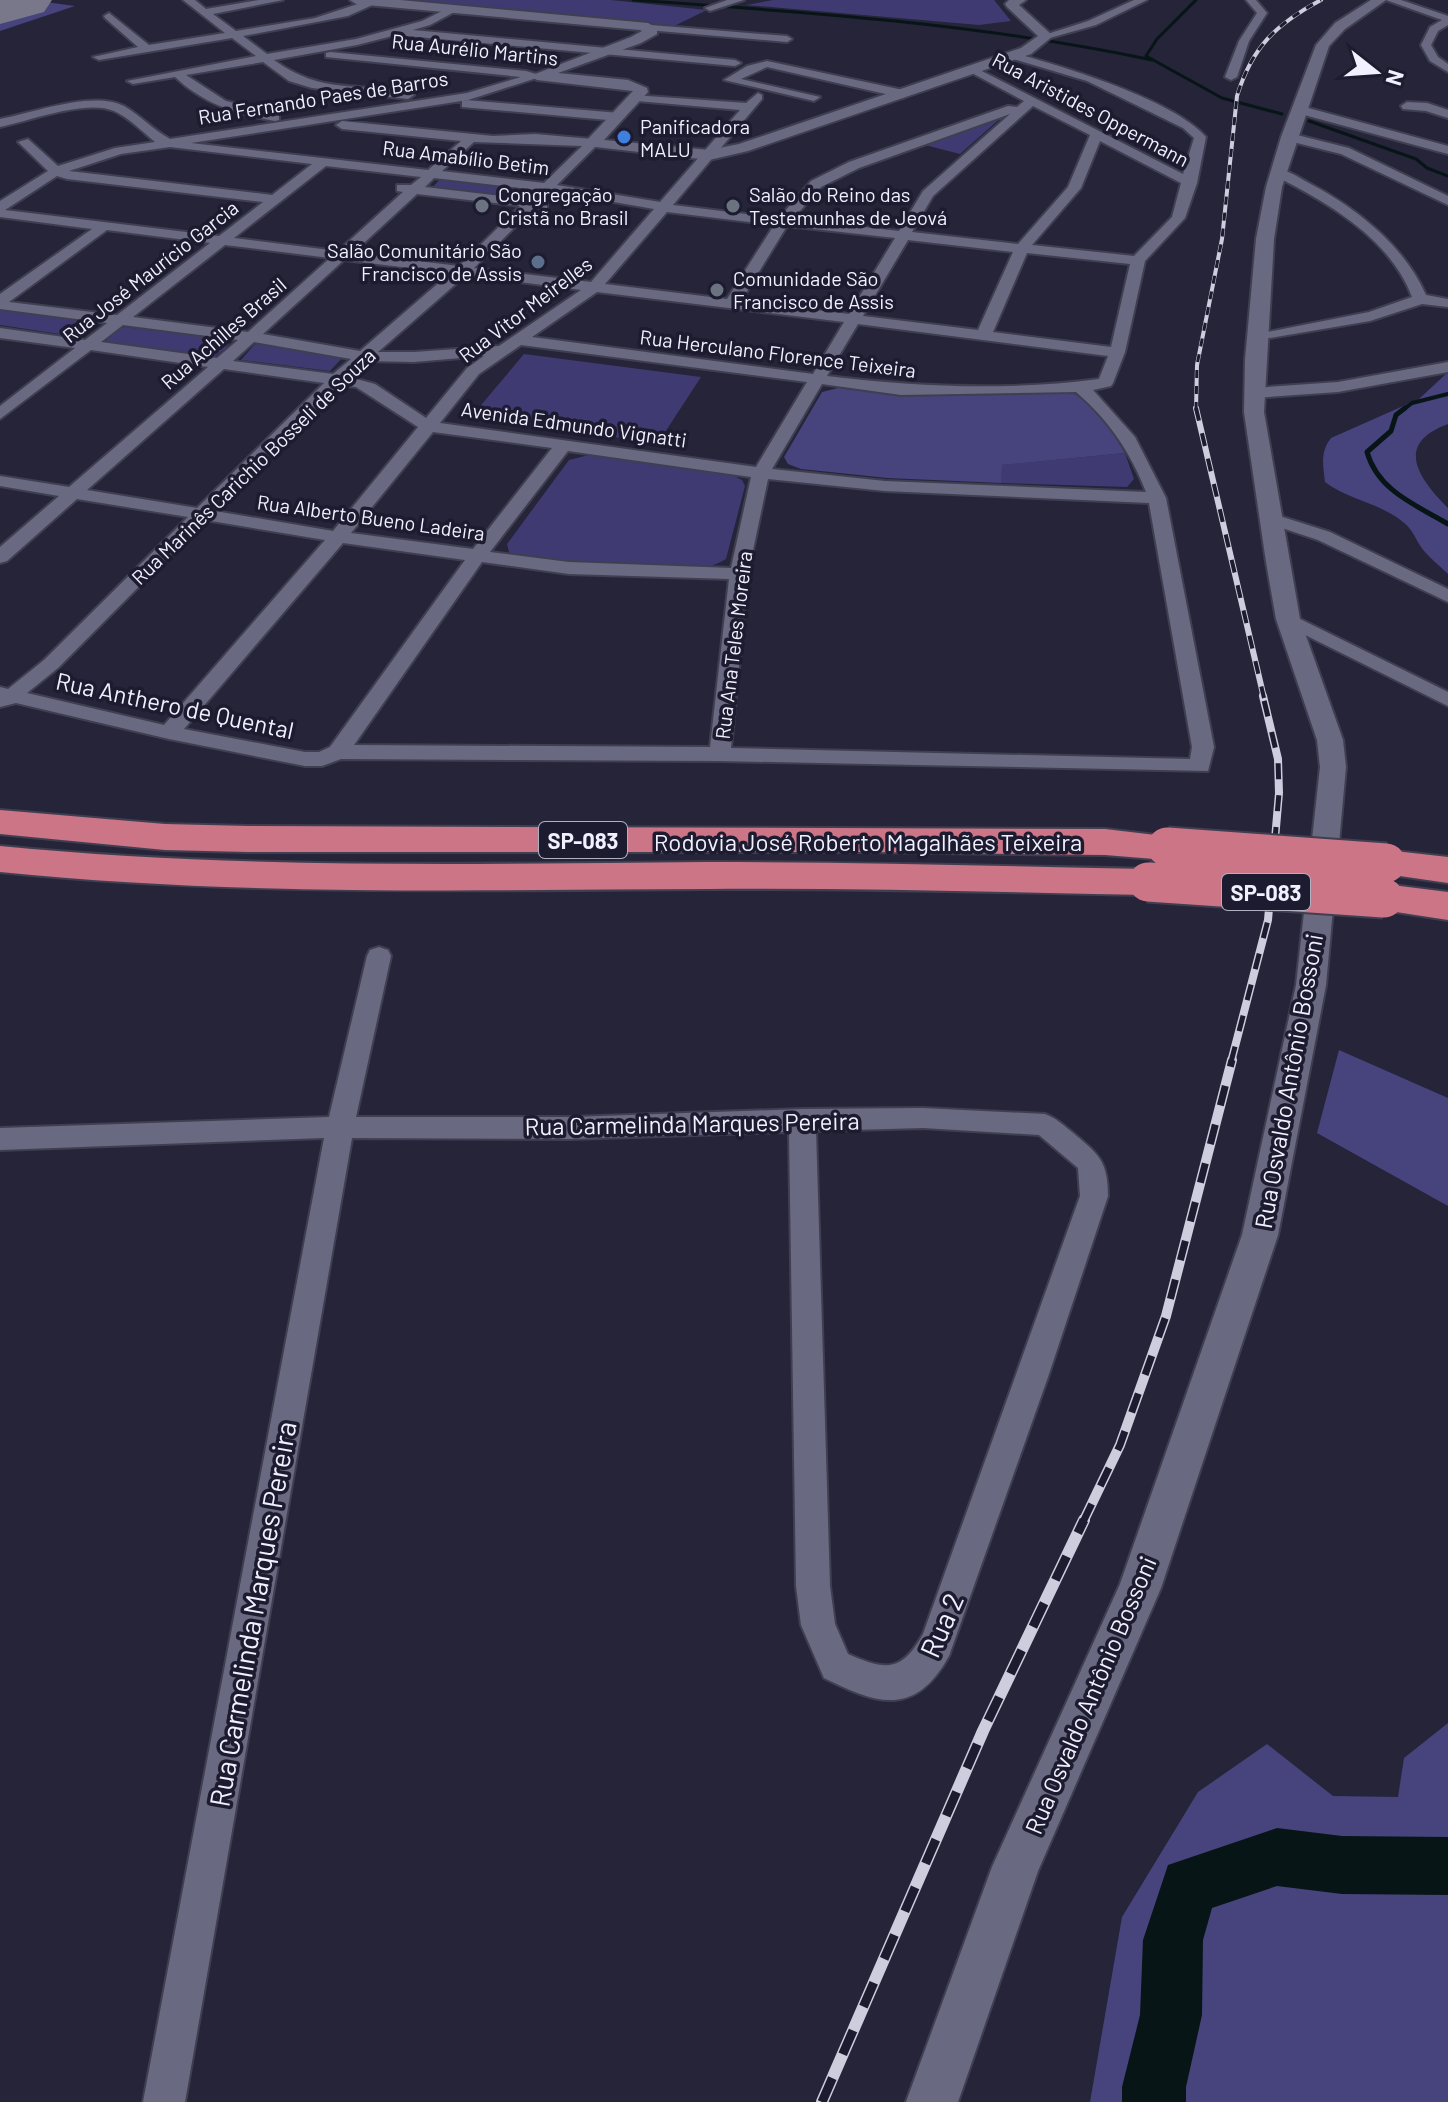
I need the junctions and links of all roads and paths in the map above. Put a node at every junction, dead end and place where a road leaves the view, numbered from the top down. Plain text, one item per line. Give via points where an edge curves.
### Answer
1 (188, 0) edge
2 (278, 0) edge
3 (356, 0) edge
4 (739, 0) edge
5 (1142, 0) edge
6 (1251, 0) edge
7 (1380, 0) edge
8 (1391, 0) edge
9 (1012, 1) edge
10 (374, 2) edge
11 (454, 8) junction
12 (710, 8) dead end
13 (204, 12) junction
14 (109, 16) dead end
15 (1448, 20) edge
16 (651, 28) junction
17 (399, 32) junction
18 (234, 35) junction
19 (787, 39) dead end
20 (1042, 39) junction
21 (147, 49) junction
22 (332, 51) junction
23 (604, 51) junction
24 (1014, 56) junction
25 (99, 57) dead end
26 (267, 59) junction
27 (735, 63) dead end
28 (1448, 69) edge
29 (974, 70) junction
30 (177, 73) junction
31 (537, 76) junction
32 (1231, 77) dead end
33 (133, 81) dead end
34 (639, 94) junction
35 (903, 94) junction
36 (468, 96) junction
37 (758, 97) dead end
38 (814, 97) dead end
39 (444, 99) junction
40 (400, 100) junction
41 (1028, 102) junction
42 (500, 106) junction
43 (1407, 106) dead end
44 (747, 107) junction
45 (358, 112) junction
46 (1448, 114) edge
47 (619, 117) junction
48 (262, 121) junction
49 (300, 121) junction
50 (0, 123) edge
51 (1295, 124) junction
52 (359, 126) junction
53 (1096, 135) junction
54 (202, 136) junction
55 (471, 138) junction
56 (24, 142) dead end
57 (164, 142) junction
58 (592, 143) junction
59 (911, 146) junction
60 (714, 149) junction
61 (214, 150) junction
62 (1448, 150) edge
63 (951, 156) junction
64 (317, 162) junction
65 (56, 171) junction
66 (432, 174) junction
67 (1276, 180) junction
68 (1190, 183) junction
69 (549, 187) junction
70 (412, 191) junction
71 (274, 199) junction
72 (1448, 201) edge
73 (533, 204) junction
74 (558, 206) dead end
75 (586, 208) dead end
76 (664, 209) junction
77 (0, 210) edge
78 (782, 223) junction
79 (103, 227) junction
80 (901, 236) junction
81 (221, 241) junction
82 (1022, 248) junction
83 (340, 256) junction
84 (1138, 261) junction
85 (463, 270) junction
86 (596, 286) junction
87 (1420, 299) junction
88 (0, 303) edge
89 (732, 303) junction
90 (1448, 303) edge
91 (855, 318) junction
92 (119, 322) junction
93 (1258, 328) junction
94 (0, 333) edge
95 (984, 335) junction
96 (251, 337) junction
97 (519, 340) junction
98 (87, 346) junction
99 (503, 350) junction
100 (1117, 352) junction
101 (364, 356) junction
102 (219, 364) junction
103 (1448, 367) edge
104 (337, 379) junction
105 (816, 379) junction
106 (1081, 388) junction
107 (1254, 393) junction
108 (0, 414) edge
109 (429, 426) junction
110 (780, 441) junction
111 (564, 444) junction
112 (693, 462) junction
113 (761, 473) junction
114 (0, 481) edge
115 (72, 492) junction
116 (1157, 498) junction
117 (203, 515) junction
118 (1270, 518) junction
119 (338, 537) junction
120 (478, 555) junction
121 (0, 557) edge
122 (739, 574) junction
123 (1448, 596) edge
124 (1288, 619) junction
125 (1354, 650) junction
126 (1302, 658) junction
127 (4, 698) edge
128 (1448, 700) edge
129 (169, 733) junction
130 (338, 752) junction
131 (720, 754) junction
132 (0, 822) edge
133 (0, 859) edge
134 (1448, 870) edge
135 (1385, 880) junction
136 (1448, 906) edge
137 (379, 956) dead end
138 (802, 1119) junction
139 (1045, 1125) joint
140 (340, 1127) junction
141 (0, 1139) edge
142 (164, 2102) edge
143 (932, 2102) edge

1 - 13 street
2 - 13 street
3 - 10 street
4 - 12 street
5 - 20 street
6 - 32 street via 1261,18 1244,41
7 - 51 street, Rua Osvaldo Antônio Bossoni via 1340,26 1323,45
8 - 15 street
9 - 20 street
10 - 11 street
10 - 18 street via 315,21
11 - 16 street
11 - 17 street
13 - 18 street
14 - 21 street
15 - 28 street via 1434,29 1432,46 1434,59
16 - 19 street
16 - 23 street, Rua Fernando Paes de Barros via 649,34
17 - 22 street
17 - 23 street
18 - 21 street
18 - 26 street
20 - 24 street
21 - 25 street
22 - 26 street, Rua Aurélio Martins
22 - 31 street, Rua Aurélio Martins
23 - 27 street
23 - 31 street, Rua Fernando Paes de Barros
24 - 29 street
24 - 68 street via 1091,79 1187,125 1200,137
26 - 30 street, Rua Aurélio Martins
26 - 40 street via 301,83
29 - 35 street
29 - 41 street, Rua Aristides Oppermann
30 - 33 street, Rua Aurélio Martins
30 - 48 street via 205,97
31 - 34 street, Rua Aurélio Martins via 636,85
31 - 36 street, Rua Fernando Paes de Barros
34 - 44 street, Rua Aurélio Martins
34 - 47 street, Rua Marinês Carichio Bosseli de Souza
35 - 38 street via 767,64 730,80
35 - 60 street via 743,148
36 - 39 street, Rua Fernando Paes de Barros
36 - 42 street
37 - 44 street, Rua Vitor Meirelles
39 - 40 street, Rua Fernando Paes de Barros
39 - 42 street
40 - 45 street, Rua Fernando Paes de Barros
41 - 53 street, Rua Aristides Oppermann
41 - 59 street
41 - 63 street, Rua Ana Teles Moreira
42 - 47 street
43 - 46 street
44 - 60 street, Rua Vitor Meirelles
45 - 49 street, Rua Fernando Paes de Barros
45 - 52 street via 354,122
47 - 58 street, Rua Marinês Carichio Bosseli de Souza
48 - 49 street, Rua Fernando Paes de Barros
48 - 54 street, Rua Fernando Paes de Barros
49 - 52 street
50 - 57 street, Rua Amabílio Betim via 88,105 110,106
51 - 62 street
51 - 67 street, Rua Osvaldo Antônio Bossoni
51 - 72 street
52 - 55 street
53 - 68 street, Rua Aristides Oppermann
53 - 82 street via 1074,188
54 - 57 street, Rua Fernando Paes de Barros
54 - 61 street
55 - 58 street
55 - 66 street, Rua Achilles Brasil
56 - 65 street
57 - 61 street, Rua Amabílio Betim
57 - 65 street, Rua Fernando Paes de Barros
58 - 60 street
58 - 69 street, Rua Marinês Carichio Bosseli de Souza
59 - 63 street
59 - 78 street via 827,176
60 - 76 street, Rua Vitor Meirelles
61 - 64 street, Rua Amabílio Betim
63 - 80 street, Rua Ana Teles Moreira
64 - 66 street, Rua Amabílio Betim
64 - 70 street
64 - 71 street, Rua José Maurício Garcia
65 - 71 street
65 - 77 street, Rua Fernando Paes de Barros
66 - 69 street, Rua Amabílio Betim
66 - 70 street, Rua Achilles Brasil
67 - 87 street via 1315,191 1351,212 1395,259
67 - 93 street, Rua Osvaldo Antônio Bossoni
68 - 84 street via 1178,218
69 - 73 street, Rua Marinês Carichio Bosseli de Souza
69 - 76 street, Rua Amabílio Betim
70 - 73 street
70 - 83 street, Rua Achilles Brasil
71 - 81 street, Rua José Maurício Garcia
73 - 74 street
73 - 85 street, Rua Marinês Carichio Bosseli de Souza
75 - 76 street
76 - 78 street
76 - 86 street, Rua Vitor Meirelles
77 - 79 street
78 - 80 street
78 - 89 street
79 - 81 street
79 - 88 street
80 - 82 street
80 - 91 street, Rua Ana Teles Moreira
81 - 83 street
81 - 92 street, Rua José Maurício Garcia
82 - 84 street
82 - 95 street
83 - 85 street
83 - 96 street, Rua Achilles Brasil
84 - 100 street
85 - 86 street
85 - 101 street, Rua Marinês Carichio Bosseli de Souza
86 - 89 street
86 - 97 street, Rua Vitor Meirelles
87 - 90 street
87 - 93 street via 1299,329
88 - 92 street
89 - 91 street
91 - 95 street
91 - 105 street, Rua Ana Teles Moreira
92 - 96 street
92 - 98 street, Rua José Maurício Garcia
93 - 107 street, Rua Osvaldo Antônio Bossoni
94 - 98 street, Avenida Edmundo Vignatti
95 - 100 street
96 - 101 street
96 - 102 street, Rua Achilles Brasil
97 - 99 street, Rua Vitor Meirelles
97 - 105 street, Rua Herculano Florence Teixeira
98 - 102 street, Avenida Edmundo Vignatti
98 - 108 street, Rua José Maurício Garcia
99 - 101 street
99 - 109 street, Rua Vitor Meirelles via 473,371
100 - 106 street via 1105,383
101 - 104 street, Rua Marinês Carichio Bosseli de Souza
102 - 104 street, Avenida Edmundo Vignatti
102 - 115 street, Rua Achilles Brasil
103 - 107 street via 1338,387
104 - 109 street, Avenida Edmundo Vignatti via 375,390
104 - 117 street, Rua Marinês Carichio Bosseli de Souza
105 - 106 street, Rua Herculano Florence Teixeira via 901,390
105 - 110 street, Rua Ana Teles Moreira
106 - 116 street via 1101,403 1146,466
107 - 118 street, Rua Osvaldo Antônio Bossoni
109 - 111 street, Avenida Edmundo Vignatti
109 - 119 street, Rua Vitor Meirelles
110 - 112 street
110 - 113 street, Rua Ana Teles Moreira
111 - 112 street, Avenida Edmundo Vignatti
111 - 120 street
112 - 113 street, Avenida Edmundo Vignatti
113 - 116 street, Avenida Edmundo Vignatti via 885,486
113 - 122 street, Rua Ana Teles Moreira
114 - 115 street, Rua Alberto Bueno Ladeira
115 - 117 street, Rua Alberto Bueno Ladeira
115 - 121 street, Rua Achilles Brasil
116 - 131 street, Rua Anthero de Quental via 1203,747 1200,766
117 - 119 street, Rua Alberto Bueno Ladeira
117 - 127 street, Rua Marinês Carichio Bosseli de Souza via 51,664
118 - 123 street via 1324,536
118 - 124 street, Rua Osvaldo Antônio Bossoni
119 - 120 street, Rua Alberto Bueno Ladeira
119 - 129 street, Rua Vitor Meirelles
120 - 122 street, Rua Alberto Bueno Ladeira via 569,568
120 - 130 street
122 - 131 street, Rua Ana Teles Moreira
124 - 125 street
124 - 126 street, Rua Osvaldo Antônio Bossoni
125 - 126 street
125 - 128 street
126 - 143 street, Rua Osvaldo Antônio Bossoni via 1330,740 1333,767 1311,985 1260,1235 1140,1588 1016,1867
127 - 129 street, Rua Anthero de Quental
129 - 130 street, Rua Anthero de Quental via 305,759
130 - 131 street, Rua Anthero de Quental
132 - 135 highway, Rodovia José Roberto Magalhães Teixeira / SP-083, bridge via 248,839 1105,842
133 - 135 highway, Rodovia José Roberto Magalhães Teixeira / SP-083, bridge via 109,870 313,878
134 - 135 highway, Rodovia José Roberto Magalhães Teixeira / SP-083
135 - 136 highway, Rodovia José Roberto Magalhães Teixeira / SP-083
137 - 140 street, Rua Carmelinda Marques Pereira
138 - 139 street, Rua Carmelinda Marques Pereira
138 - 139 street, Rua 2 via 813,1586 818,1625 836,1666 872,1683 899,1682 919,1672 937,1644 1094,1196 1089,1162
138 - 140 street, Rua Carmelinda Marques Pereira via 571,1128
140 - 141 street, Rua Carmelinda Marques Pereira
140 - 142 street, Rua Carmelinda Marques Pereira

